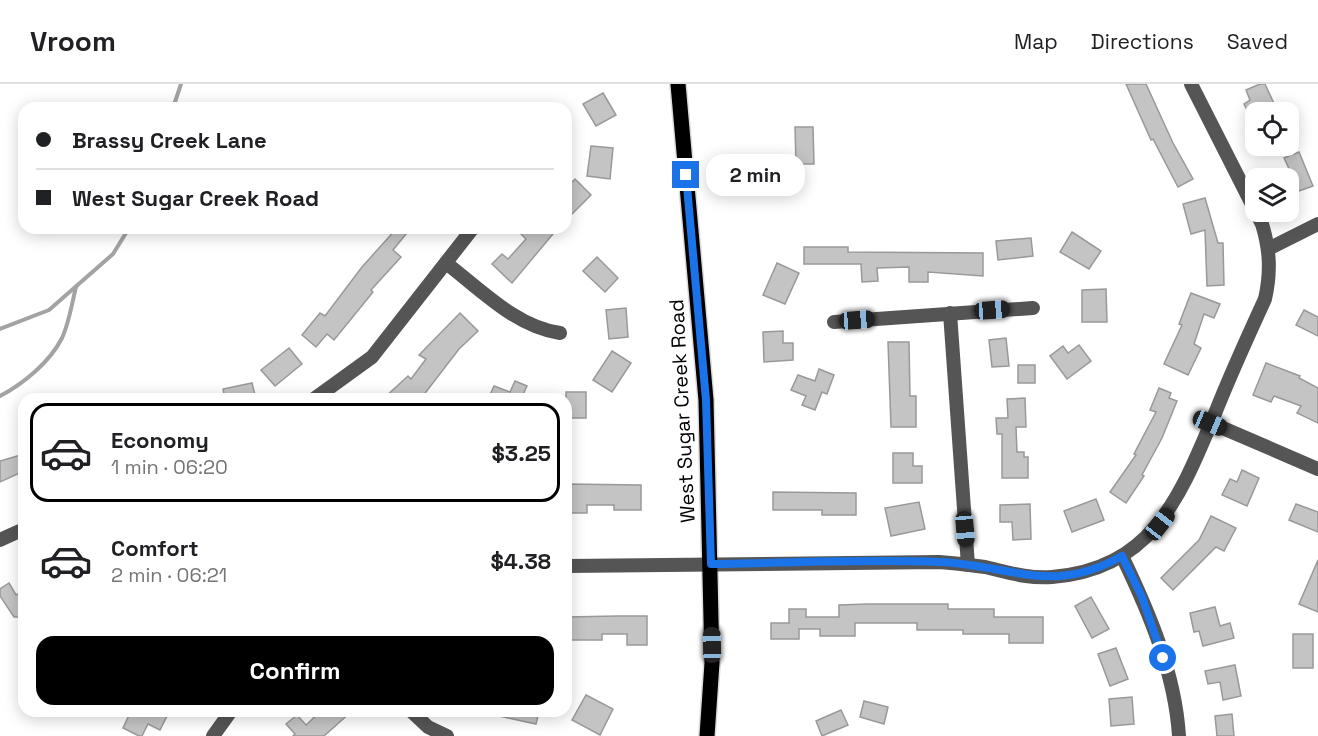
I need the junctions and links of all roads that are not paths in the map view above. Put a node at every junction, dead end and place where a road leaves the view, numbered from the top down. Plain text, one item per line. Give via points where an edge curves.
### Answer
1 (678, 84) edge
2 (1191, 84) edge
3 (1318, 224) edge
4 (468, 234) edge
5 (1269, 249) junction
6 (446, 262) junction
7 (1033, 308) dead end
8 (950, 314) junction
9 (834, 322) dead end
10 (560, 333) dead end
11 (322, 393) edge
12 (1210, 423) junction
13 (1318, 469) edge
14 (18, 532) edge
15 (0, 540) edge
16 (1122, 556) junction
17 (711, 564) junction
18 (968, 565) junction
19 (572, 566) edge
20 (227, 717) edge
21 (417, 717) edge
22 (213, 736) edge
23 (447, 736) edge
24 (707, 736) edge
25 (1179, 736) edge

1 - 17 main road, West Sugar Creek Road via 706,400
2 - 5 street via 1262,224
3 - 5 street
4 - 6 street
5 - 12 street via 1265,299
6 - 10 street via 517,317
6 - 11 street via 372,357
7 - 8 street
8 - 9 street
8 - 18 street
12 - 13 street
12 - 16 street via 1182,491 1168,514 1151,534
14 - 15 street
16 - 18 street via 1096,569 1050,578
16 - 25 street via 1157,637
17 - 18 street
17 - 19 street
17 - 24 main road, West Sugar Creek Road via 712,663
20 - 22 street
21 - 23 street

